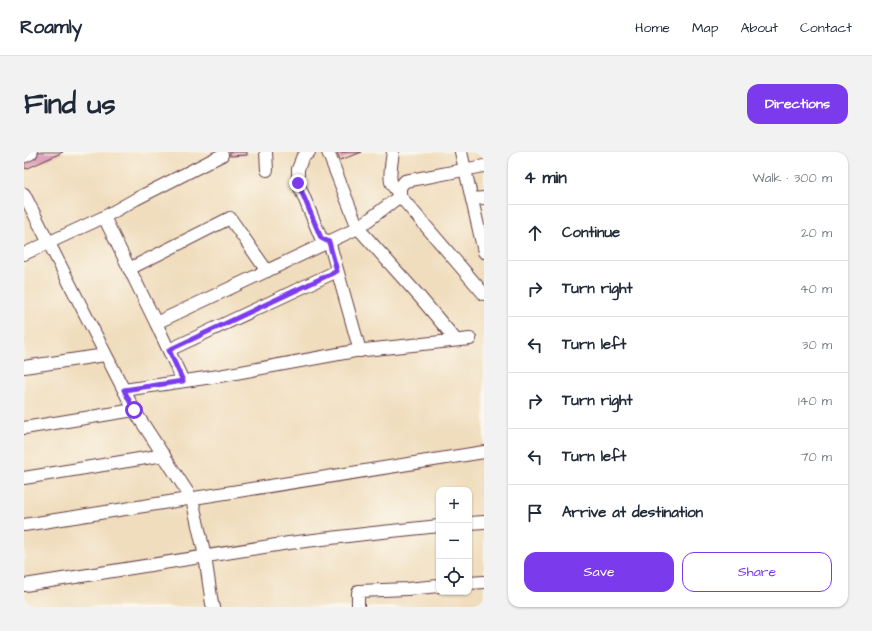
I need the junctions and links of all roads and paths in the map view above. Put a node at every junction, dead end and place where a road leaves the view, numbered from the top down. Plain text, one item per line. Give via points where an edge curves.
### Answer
1 (30, 152) edge
2 (266, 152) edge
3 (308, 152) edge
4 (328, 152) edge
5 (393, 152) edge
6 (461, 152) edge
7 (24, 155) edge
8 (222, 155) dead end
9 (484, 166) edge
10 (267, 170) dead end
11 (465, 170) junction
12 (24, 194) edge
13 (400, 196) junction
14 (478, 198) edge
15 (104, 217) junction
16 (358, 228) junction
17 (48, 242) junction
18 (329, 242) junction
19 (484, 250) edge
20 (24, 254) edge
21 (129, 269) junction
22 (268, 271) junction
23 (337, 271) junction
24 (484, 294) edge
25 (156, 323) junction
26 (470, 339) dead end
27 (456, 340) junction
28 (169, 350) junction
29 (360, 351) junction
30 (105, 355) junction
31 (24, 367) edge
32 (183, 381) junction
33 (124, 390) junction
34 (134, 410) junction
35 (24, 428) edge
36 (484, 452) edge
37 (164, 455) junction
38 (24, 478) edge
39 (192, 499) junction
40 (484, 522) edge
41 (472, 523) edge
42 (24, 525) edge
43 (436, 526) edge
44 (205, 556) junction
45 (484, 582) edge
46 (472, 583) edge
47 (25, 585) edge
48 (436, 586) edge
49 (214, 607) edge
50 (358, 607) edge

1 - 7 main road
2 - 10 street
3 - 18 street via 302,158 298,169 298,183 321,238
4 - 16 street
5 - 13 street via 391,181
6 - 11 street
8 - 15 street
9 - 11 street
11 - 13 street via 404,181 400,187
11 - 14 street
12 - 17 street
13 - 16 street
13 - 24 street
14 - 19 street
15 - 17 street
15 - 21 street
16 - 18 street
16 - 27 street
17 - 20 street
17 - 30 street
18 - 22 street
18 - 23 street
21 - 22 street via 230,218
21 - 25 street
22 - 25 street
23 - 28 street
23 - 29 street
25 - 28 street
26 - 27 street
27 - 29 street
28 - 32 street
29 - 32 street
30 - 31 street
30 - 33 street
32 - 33 street
33 - 34 street
34 - 35 street
34 - 37 street
36 - 39 street
37 - 38 street
37 - 39 street
39 - 42 street
39 - 44 street
40 - 41 street
43 - 44 street via 289,543
44 - 47 street
44 - 49 street
45 - 46 street
48 - 50 street via 359,591

